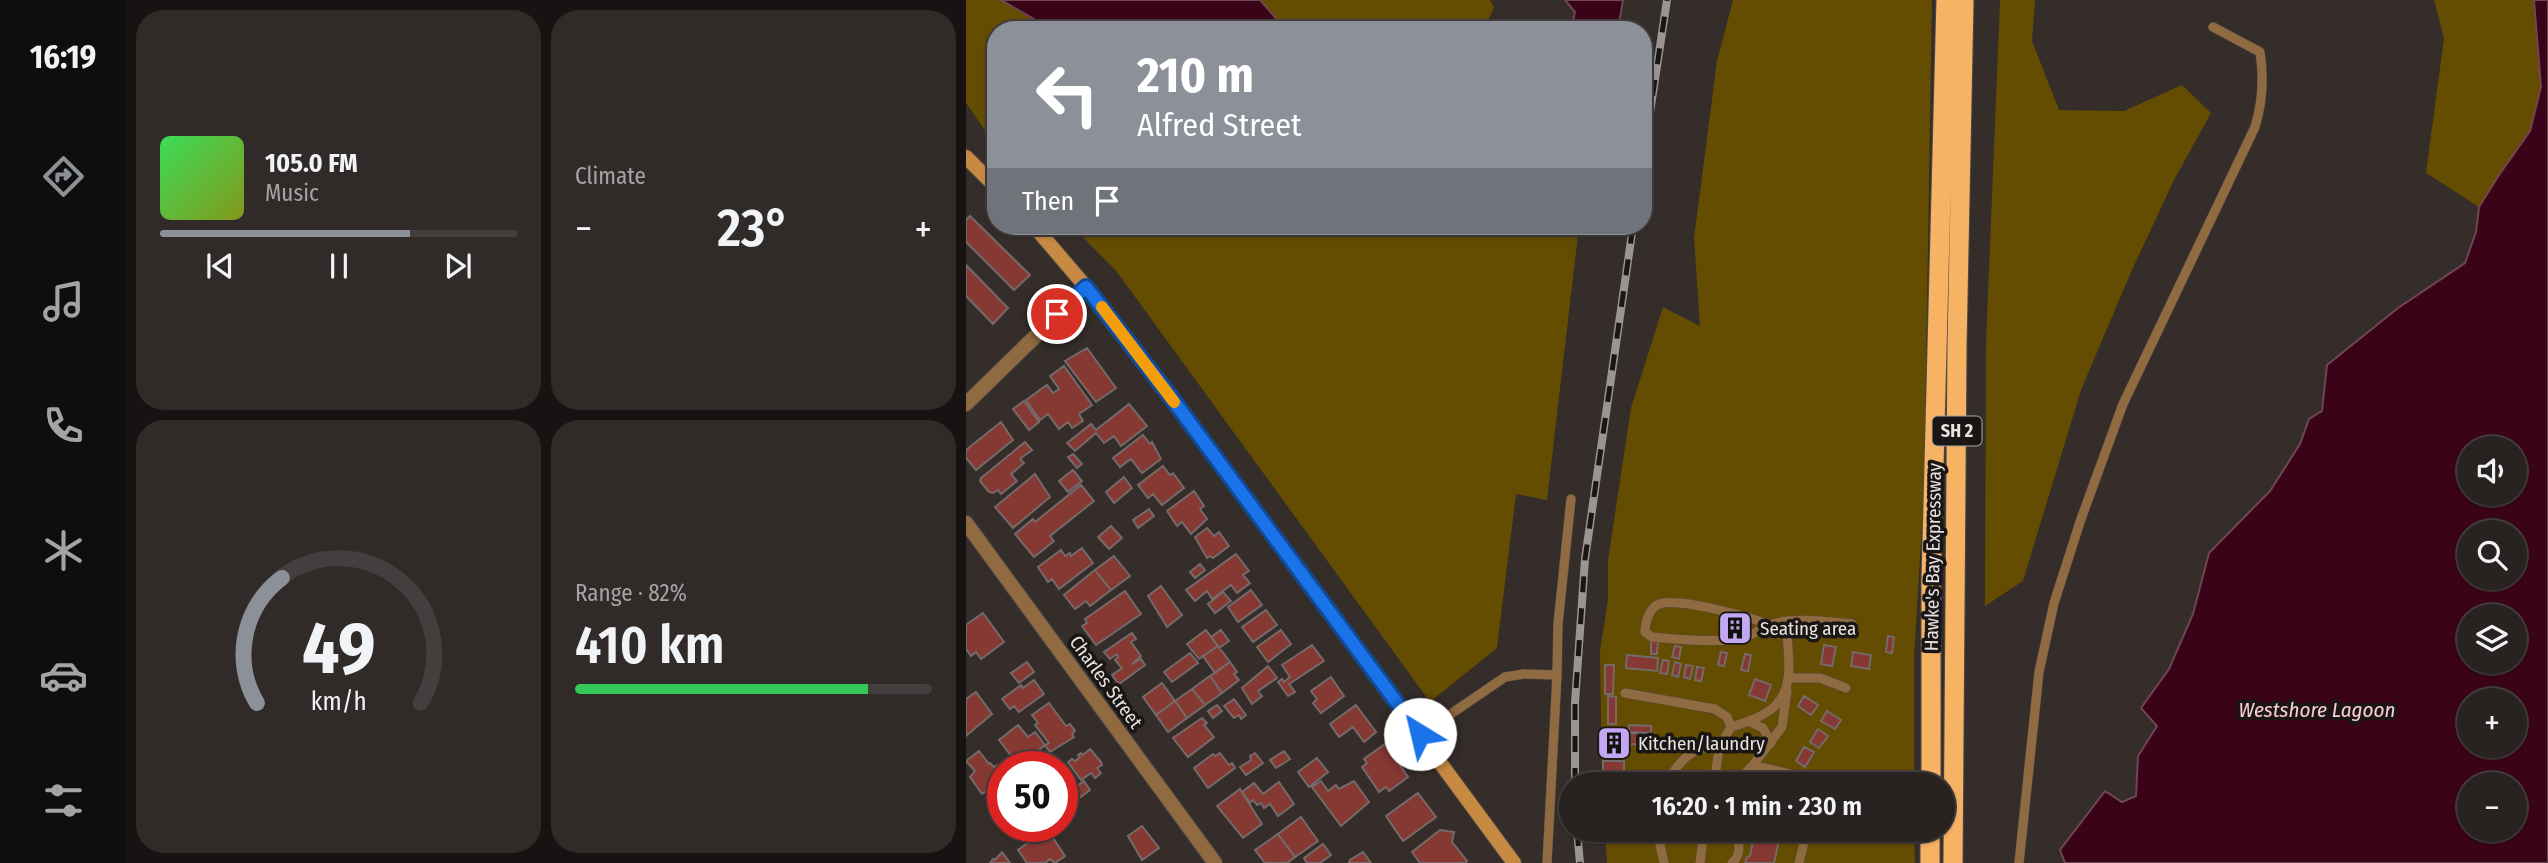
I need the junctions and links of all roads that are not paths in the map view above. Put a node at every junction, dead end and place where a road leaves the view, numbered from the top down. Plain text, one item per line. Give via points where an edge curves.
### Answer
1 (1946, 0) edge
2 (1964, 0) edge
3 (2213, 27) dead end
4 (966, 157) edge
5 (987, 178) edge
6 (1042, 235) edge
7 (1086, 287) junction
8 (966, 404) edge
9 (1571, 499) dead end
10 (966, 523) edge
11 (1786, 622) junction
12 (1852, 624) dead end
13 (1770, 625) junction
14 (1557, 674) junction
15 (1790, 678) junction
16 (1846, 688) dead end
17 (1787, 690) junction
18 (1625, 693) dead end
19 (1750, 722) junction
20 (1731, 727) junction
21 (1420, 734) junction
22 (1772, 743) junction
23 (1719, 748) junction
24 (1754, 765) junction
25 (1672, 772) edge
26 (1716, 772) edge
27 (1747, 772) edge
28 (1782, 772) edge
29 (1931, 772) edge
30 (1660, 842) edge
31 (1703, 842) edge
32 (1739, 842) edge
33 (1804, 842) edge
34 (1930, 842) edge
35 (1215, 863) edge
36 (1514, 863) edge
37 (1547, 863) edge
38 (1664, 863) edge
39 (1700, 863) edge
40 (1732, 863) edge
41 (1799, 863) edge
42 (1930, 863) edge
43 (1953, 863) edge
44 (2019, 863) edge

1 - 29 highway, Hawke's Bay Expressway / SH 2 via 1931,582
2 - 43 highway, Hawke's Bay Expressway / SH 2
3 - 44 lane via 2260,52 2262,102 2255,127 2123,404 2084,507 2054,603 2039,672
4 - 5 main road
6 - 7 main road
7 - 8 street
7 - 21 main road
9 - 14 lane
10 - 35 street, Charles Street
11 - 12 lane
11 - 13 lane
11 - 15 lane
13 - 13 lane via 1684,604 1661,603 1645,625 1652,636 1729,640 1750,637
14 - 21 lane via 1505,677
14 - 37 lane
15 - 16 lane via 1820,678
15 - 17 lane
17 - 19 lane via 1768,712
17 - 22 lane via 1782,727
18 - 20 lane via 1715,709 1727,717
19 - 20 lane
19 - 22 lane via 1763,728
20 - 23 lane
21 - 36 main road
22 - 24 lane
23 - 25 lane via 1702,747
23 - 26 lane
24 - 27 lane
24 - 28 lane
30 - 38 lane
31 - 39 lane
32 - 40 lane via 1740,851
33 - 41 lane
34 - 42 highway

